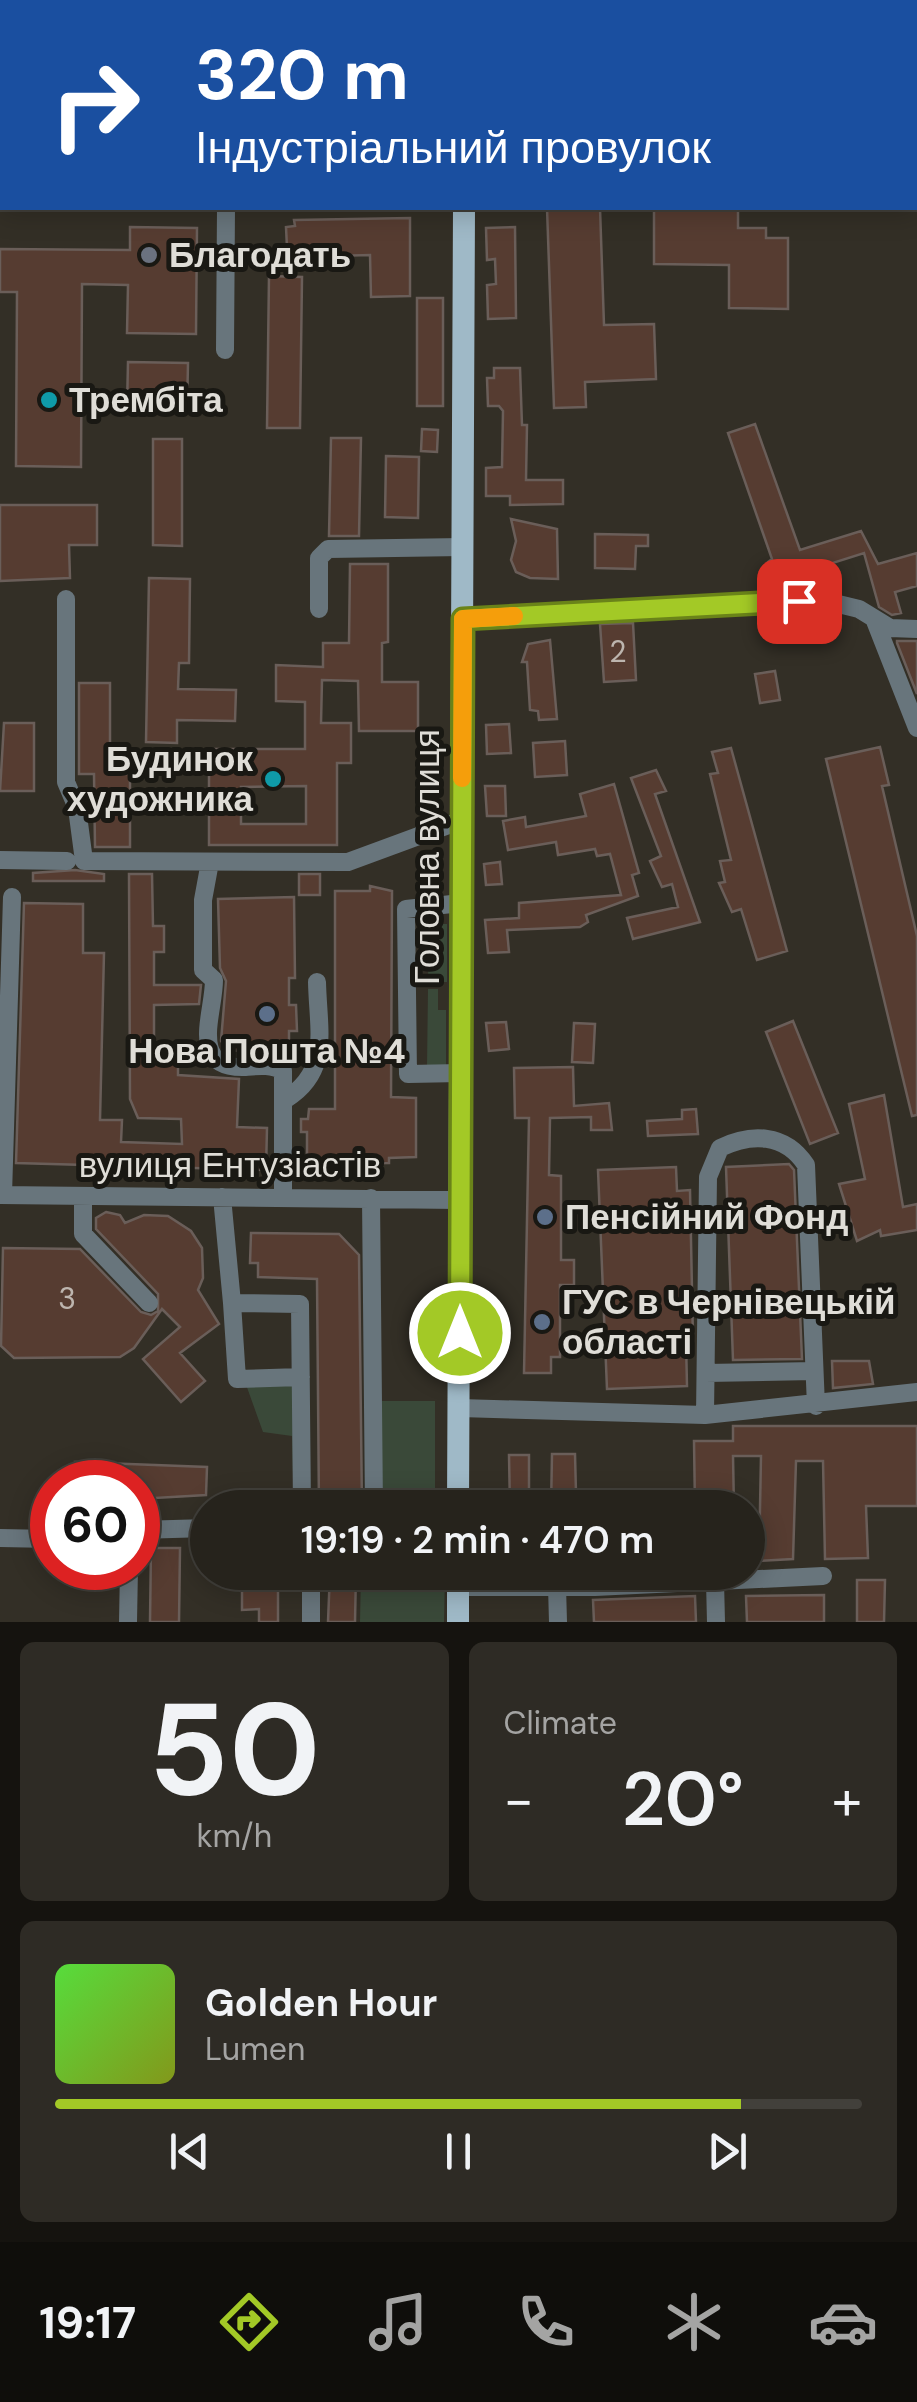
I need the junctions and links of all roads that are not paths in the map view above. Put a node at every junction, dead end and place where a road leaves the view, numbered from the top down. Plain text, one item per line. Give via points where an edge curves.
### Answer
1 (226, 210) edge
2 (464, 210) edge
3 (225, 350) dead end
4 (463, 547) junction
5 (66, 599) dead end
6 (318, 609) dead end
7 (463, 619) junction
8 (875, 621) junction
9 (917, 629) edge
10 (917, 728) edge
11 (462, 820) junction
12 (0, 860) edge
13 (67, 861) dead end
14 (210, 862) junction
15 (12, 897) dead end
16 (462, 903) junction
17 (317, 982) dead end
18 (460, 1073) junction
19 (286, 1099) junction
20 (1, 1196) edge
21 (84, 1197) junction
22 (222, 1197) junction
23 (284, 1198) junction
24 (370, 1198) junction
25 (459, 1200) junction
26 (232, 1303) junction
27 (149, 1304) dead end
28 (460, 1333) junction
29 (492, 1334) dead end
30 (814, 1371) junction
31 (706, 1373) junction
32 (301, 1377) junction
33 (917, 1392) edge
34 (816, 1406) junction
35 (460, 1408) junction
36 (705, 1414) junction
37 (302, 1490) edge
38 (374, 1490) edge
39 (458, 1490) edge
40 (160, 1529) edge
41 (190, 1529) edge
42 (0, 1538) edge
43 (30, 1539) edge
44 (822, 1576) dead end
45 (765, 1579) edge
46 (129, 1590) edge
47 (312, 1590) edge
48 (458, 1590) edge
49 (557, 1590) edge
50 (715, 1590) edge
51 (128, 1622) edge
52 (311, 1622) edge
53 (458, 1622) edge
54 (558, 1622) edge
55 (716, 1622) edge

1 - 3 street
2 - 4 main road, Головна вулиця
4 - 6 street via 328,549 319,558
4 - 7 main road, Головна вулиця
5 - 14 street via 66,782 84,861
7 - 8 street via 822,600
7 - 11 main road, Головна вулиця
8 - 9 street
8 - 10 street
11 - 14 street via 348,862
11 - 16 main road, Головна вулиця
12 - 13 street
14 - 19 street via 203,900 204,970 214,980 210,1049 227,1067 276,1066 283,1071
15 - 20 street
16 - 18 main road, Головна вулиця
16 - 18 street via 406,909 408,1074
17 - 19 street via 315,1074
18 - 25 main road, Головна вулиця
19 - 23 street
20 - 21 street, вулиця Ентузіастів
21 - 22 street, вулиця Ентузіастів
21 - 27 street via 83,1234
22 - 23 street, вулиця Ентузіастів
22 - 26 street
23 - 24 street, вулиця Ентузіастів
24 - 25 street, вулиця Ентузіастів
24 - 38 street
25 - 28 main road, Головна вулиця
26 - 32 street via 237,1379
26 - 32 street via 300,1304
28 - 29 street
28 - 35 main road, Головна вулиця
30 - 31 street
30 - 31 street via 806,1165 785,1143 742,1138 720,1148 708,1176
30 - 34 street
31 - 36 street
32 - 37 street
33 - 34 street
34 - 36 street
35 - 36 street
35 - 39 main road, Головна вулиця
40 - 41 street
42 - 43 street
44 - 45 street
46 - 51 street
47 - 52 street
48 - 53 main road
49 - 54 street
50 - 55 street

